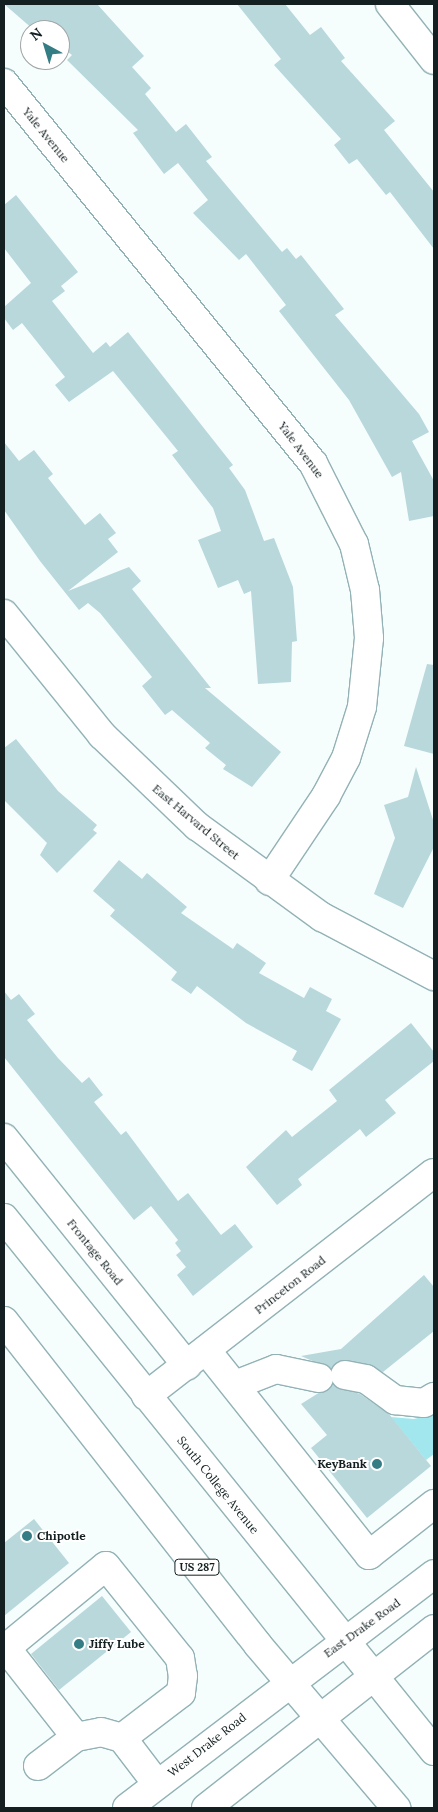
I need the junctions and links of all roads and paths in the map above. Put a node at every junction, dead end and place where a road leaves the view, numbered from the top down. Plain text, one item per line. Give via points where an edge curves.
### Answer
1 (390, 4) edge
2 (434, 60) edge
3 (4, 83) edge
4 (4, 614) edge
5 (269, 881) junction
6 (434, 976) edge
7 (4, 1138) edge
8 (434, 1173) edge
9 (4, 1218) edge
10 (4, 1321) edge
11 (197, 1358) junction
12 (235, 1386) junction
13 (146, 1396) junction
14 (434, 1398) edge
15 (434, 1504) edge
16 (434, 1574) edge
17 (434, 1629) edge
18 (343, 1642) junction
19 (373, 1678) junction
20 (288, 1682) junction
21 (319, 1717) junction
22 (76, 1737) junction
23 (122, 1738) junction
24 (434, 1751) edge
25 (38, 1766) dead end
26 (157, 1784) junction
27 (127, 1808) edge
28 (206, 1808) edge
29 (396, 1808) edge

1 - 2 main road
3 - 5 main road, Yale Avenue via 314,463 354,544 365,590 369,638 362,707 346,758 326,796
4 - 5 main road, East Harvard Street via 102,736 197,826
5 - 6 main road, East Harvard Street via 322,917
7 - 11 main road, Frontage Road
8 - 11 main road, Princeton Road
9 - 13 main road, South College Avenue
10 - 20 main road, US 287
11 - 12 main road, Frontage Road
11 - 13 main road, Princeton Road
12 - 14 main road via 276,1369 366,1379 395,1400 424,1403
12 - 15 main road, Frontage Road via 369,1555
13 - 18 main road, South College Avenue
16 - 18 main road, East Drake Road
17 - 19 main road
18 - 19 main road, South College Avenue
18 - 20 main road, East Drake Road
19 - 21 main road
19 - 24 main road, South College Avenue
20 - 21 main road, US 287
20 - 26 main road, West Drake Road
21 - 28 main road
21 - 29 main road, US 287
22 - 23 main road via 101,1732
22 - 23 main road via 6,1648 106,1566 180,1658 183,1676 181,1693
22 - 25 main road
23 - 26 main road
26 - 27 main road, West Drake Road

